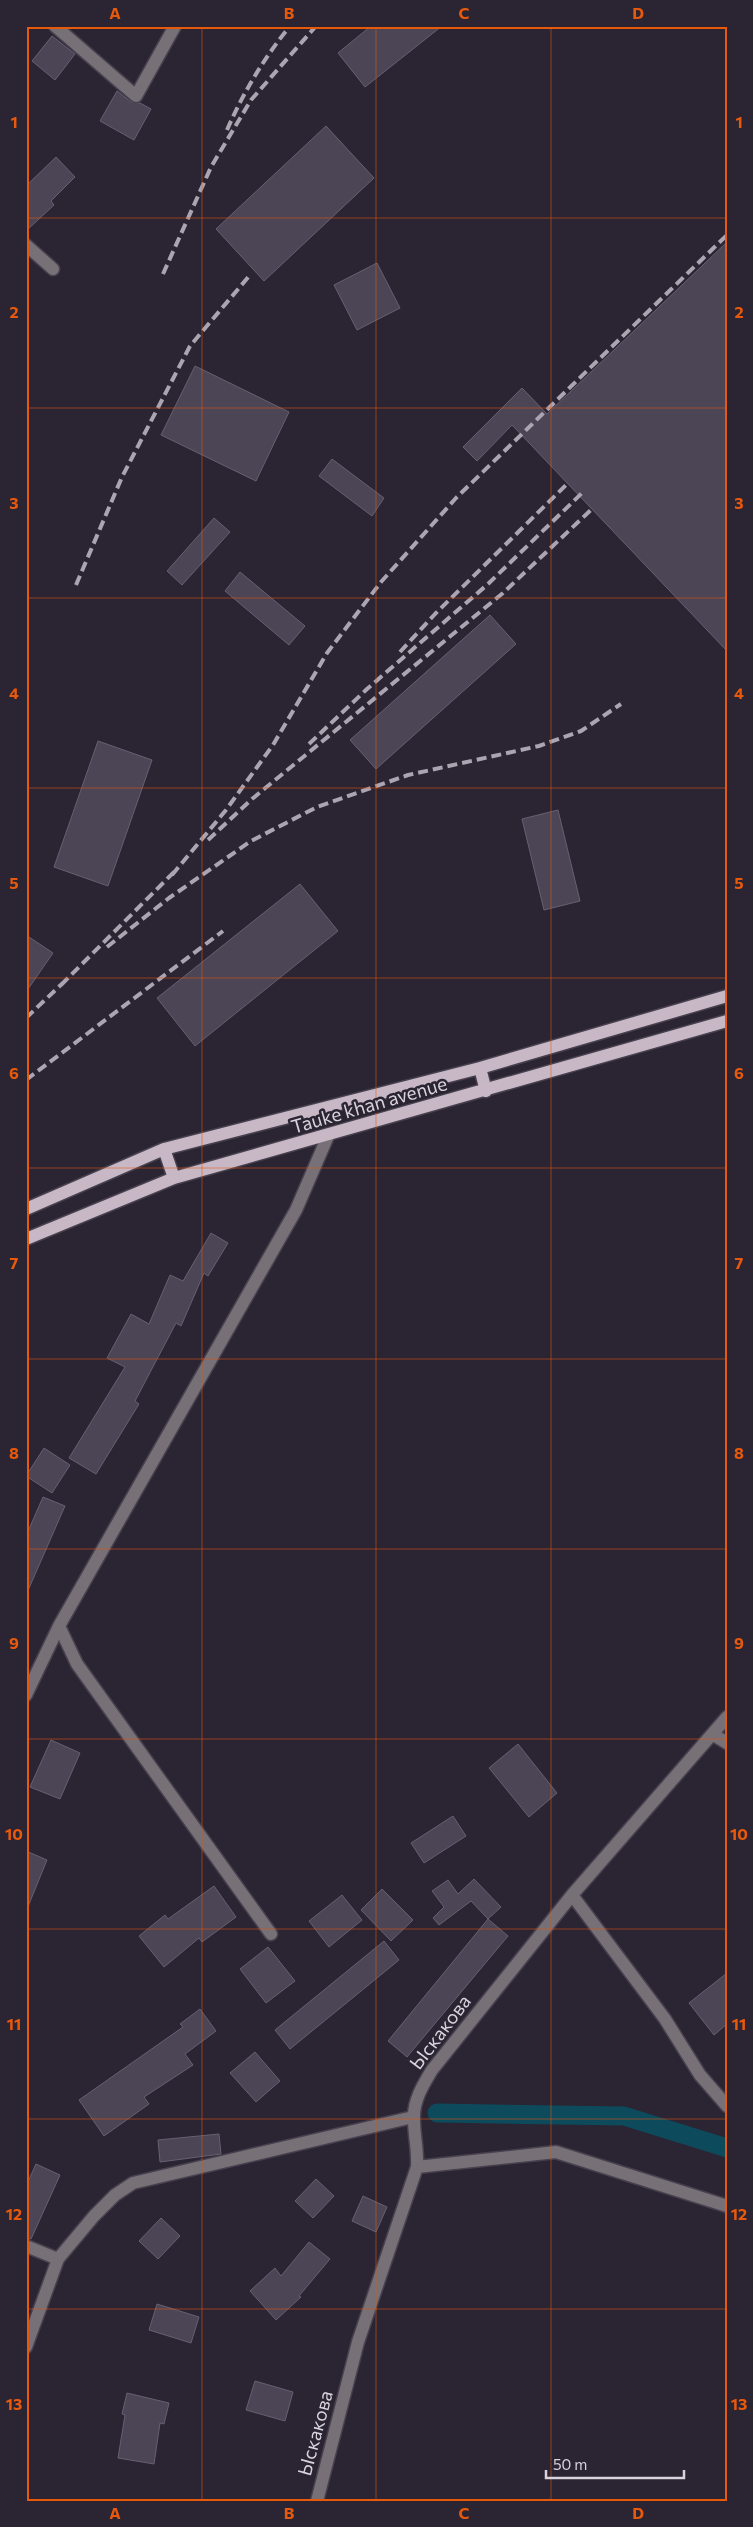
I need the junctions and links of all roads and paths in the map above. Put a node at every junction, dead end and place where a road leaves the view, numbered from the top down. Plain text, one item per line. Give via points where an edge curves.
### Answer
1 (55, 26) edge
2 (175, 26) edge
3 (26, 245) edge
4 (53, 270) dead end
5 (727, 996) edge
6 (727, 1021) edge
7 (480, 1068) junction
8 (486, 1091) junction
9 (328, 1136) junction
10 (164, 1149) junction
11 (174, 1178) junction
12 (26, 1209) edge
13 (26, 1239) edge
14 (58, 1626) junction
15 (26, 1695) edge
16 (727, 1717) edge
17 (712, 1734) junction
18 (727, 1743) edge
19 (572, 1895) junction
20 (271, 1934) dead end
21 (727, 2106) edge
22 (413, 2117) junction
23 (417, 2167) junction
24 (727, 2206) edge
25 (26, 2246) edge
26 (58, 2259) junction
27 (26, 2347) edge
28 (317, 2501) edge

1 - 2 street via 136,96
3 - 4 street
5 - 7 main road, Tauke khan avenue
6 - 8 main road, Tauke khan avenue
7 - 8 main road
7 - 10 main road, Tauke khan avenue
8 - 9 main road, Tauke khan avenue
9 - 11 main road, Tauke khan avenue
9 - 14 street via 296,1210
10 - 11 main road
10 - 12 main road, Tauke khan avenue
11 - 13 main road, Tauke khan avenue
14 - 15 street
14 - 20 street via 77,1664
16 - 17 street, Ыскакова
17 - 18 street
17 - 19 street, Ыскакова
19 - 21 street via 665,2020 700,2075
19 - 22 street, Ыскакова via 432,2070 419,2092
22 - 23 street, Ыскакова via 418,2146
22 - 26 street via 133,2183 94,2216
23 - 24 street via 556,2152
23 - 28 street, Ыскакова via 358,2342
25 - 26 street
26 - 27 street

